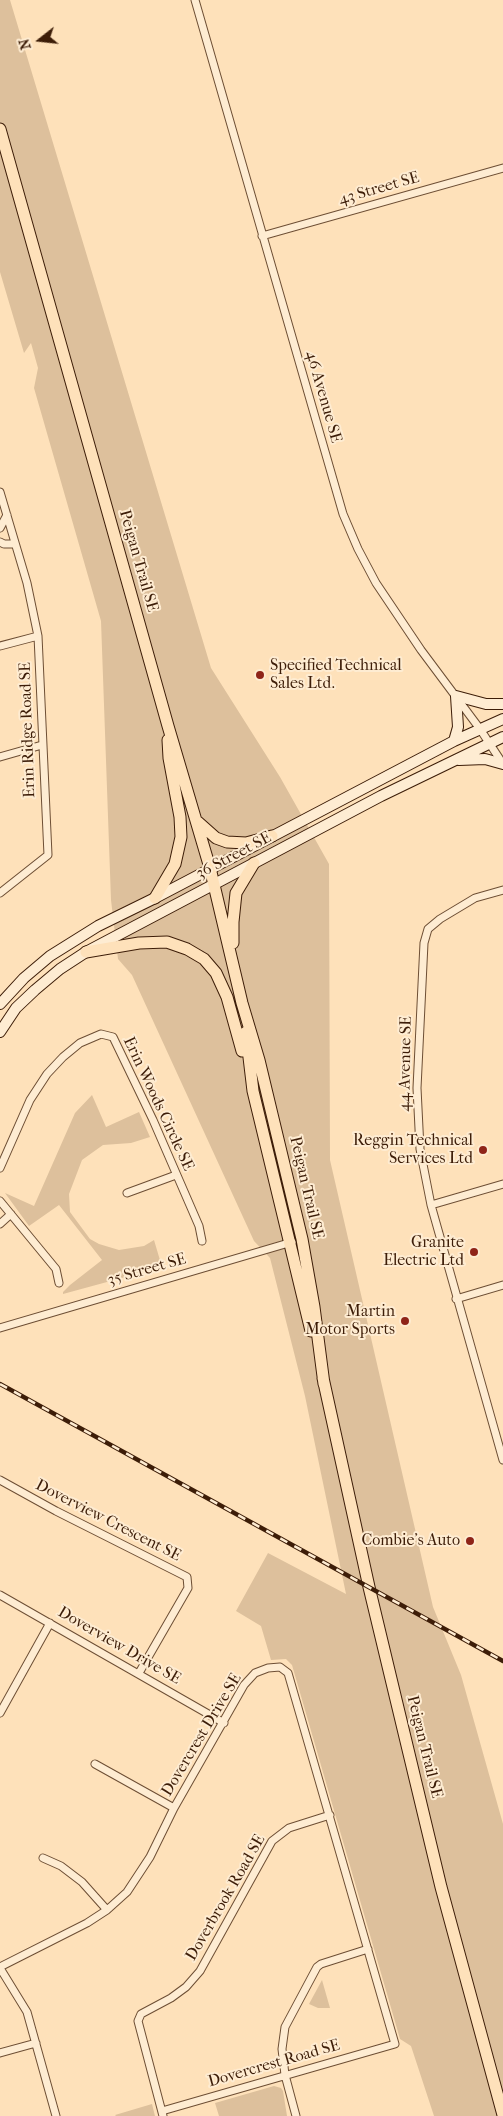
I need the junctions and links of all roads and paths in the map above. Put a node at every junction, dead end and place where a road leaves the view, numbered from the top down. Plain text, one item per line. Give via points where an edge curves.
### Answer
1 (195, 0) edge
2 (0, 129) edge
3 (503, 168) edge
4 (262, 236) junction
5 (0, 492) edge
6 (6, 515) junction
7 (0, 528) edge
8 (0, 542) edge
9 (15, 544) junction
10 (38, 636) junction
11 (0, 646) edge
12 (456, 696) junction
13 (503, 704) edge
14 (503, 719) edge
15 (168, 726) junction
16 (480, 728) junction
17 (503, 737) edge
18 (454, 741) junction
19 (490, 743) junction
20 (42, 746) junction
21 (0, 757) edge
22 (453, 761) junction
23 (503, 764) edge
24 (198, 822) junction
25 (272, 836) junction
26 (254, 863) junction
27 (210, 868) junction
28 (214, 883) junction
29 (503, 890) edge
30 (0, 894) edge
31 (154, 898) junction
32 (86, 952) junction
33 (234, 968) junction
34 (242, 1003) junction
35 (0, 1004) edge
36 (0, 1032) edge
37 (253, 1091) junction
38 (0, 1168) edge
39 (176, 1175) junction
40 (503, 1184) edge
41 (127, 1193) dead end
42 (0, 1201) edge
43 (431, 1205) junction
44 (11, 1214) junction
45 (0, 1224) edge
46 (302, 1239) junction
47 (202, 1241) dead end
48 (289, 1242) junction
49 (59, 1283) dead end
50 (503, 1285) edge
51 (456, 1299) junction
52 (0, 1328) edge
53 (324, 1384) junction
54 (503, 1460) edge
55 (0, 1480) edge
56 (0, 1595) edge
57 (50, 1623) junction
58 (139, 1673) junction
59 (0, 1713) edge
60 (224, 1722) junction
61 (95, 1764) dead end
62 (174, 1808) junction
63 (330, 1815) junction
64 (43, 1858) dead end
65 (107, 1910) junction
66 (368, 1949) junction
67 (0, 1968) edge
68 (36, 2043) junction
69 (395, 2044) joint
70 (0, 2053) edge
71 (285, 2075) junction
72 (162, 2114) edge
73 (503, 2114) edge
74 (56, 2116) edge
75 (296, 2116) edge

1 - 4 street, 46 Avenue SE
2 - 15 main road, Peigan Trail SE
3 - 4 street, 43 Street SE
4 - 12 street, 46 Avenue SE via 342,514 376,583
5 - 6 street, Erin Ridge Road SE
6 - 7 street
6 - 9 street, Erin Ridge Road SE
8 - 9 street
9 - 10 street, Erin Ridge Road SE
10 - 11 street
10 - 20 street, Erin Ridge Road SE
12 - 13 street via 486,704
12 - 16 street, 46 Avenue SE
12 - 18 street via 458,727
14 - 16 street, 36 Street SE
15 - 24 main road, Peigan Trail SE
15 - 31 main road via 169,758 181,837 175,864
16 - 18 street, 36 Street SE
16 - 19 street, 46 Avenue SE
17 - 19 street, 36 Street SE
18 - 25 street, 36 Street SE
19 - 22 street, 36 Street SE
19 - 23 street, 46 Avenue SE
20 - 21 street
20 - 30 street, Erin Ridge Road SE via 48,855
22 - 23 street via 485,759
22 - 26 street, 36 Street SE
24 - 25 main road via 216,838 227,842 246,843
24 - 27 main road, Peigan Trail SE
25 - 27 street, 36 Street SE
26 - 28 street, 36 Street SE
26 - 33 main road via 236,893
27 - 28 main road, Peigan Trail SE
27 - 31 street, 36 Street SE
28 - 32 street, 36 Street SE
28 - 33 main road, Peigan Trail SE
29 - 43 street, 44 Avenue SE via 475,898 440,918 428,929 424,943 417,1088 420,1149
31 - 35 street, 36 Street SE via 98,926 50,956
32 - 36 street, 36 Street SE via 60,968 35,990 16,1008
32 - 37 main road via 167,942 204,959 216,973 227,997
33 - 34 main road, Peigan Trail SE
34 - 37 main road, Peigan Trail SE
34 - 46 main road, Peigan Trail SE
37 - 48 main road, Peigan Trail SE
38 - 39 street, Erin Woods Circle SE via 30,1100 47,1074 80,1044 101,1034 113,1037
39 - 41 street
39 - 47 street, Erin Woods Circle SE via 200,1226
40 - 43 street
42 - 44 street
43 - 51 street, 44 Avenue SE
44 - 45 street
44 - 49 street via 56,1269
46 - 48 street, 35 Street SE
46 - 53 main road, Peigan Trail SE
48 - 52 street, 35 Street SE
48 - 53 main road, Peigan Trail SE
50 - 51 street
51 - 54 street, 44 Avenue SE
53 - 73 main road, Peigan Trail SE via 439,1878
55 - 58 street, Doverview Crescent SE via 187,1577 188,1588
56 - 57 street, Doverview Drive SE
57 - 58 street, Doverview Drive SE
57 - 59 street
58 - 60 street, Doverview Drive SE
60 - 62 street, Dovercrest Drive SE
60 - 63 street, Dovercrest Drive SE via 244,1685 255,1673 280,1667 288,1673
61 - 62 street
62 - 65 street, Dovercrest Drive SE via 150,1857 127,1892
63 - 66 street, Dovercrest Drive SE
63 - 72 street, Doverbrook Road SE via 289,1828 272,1840 200,1971 171,1998 141,2014 138,2021
64 - 65 street via 61,1866 82,1882
65 - 67 street, Dovercrest Drive SE
66 - 69 street, Dovercrest Drive SE
66 - 71 street via 317,1967 284,2027
67 - 68 street via 26,2012
68 - 70 street
68 - 74 street
69 - 71 street, Dovercrest Road SE
71 - 72 street, Dovercrest Road SE
71 - 75 street

